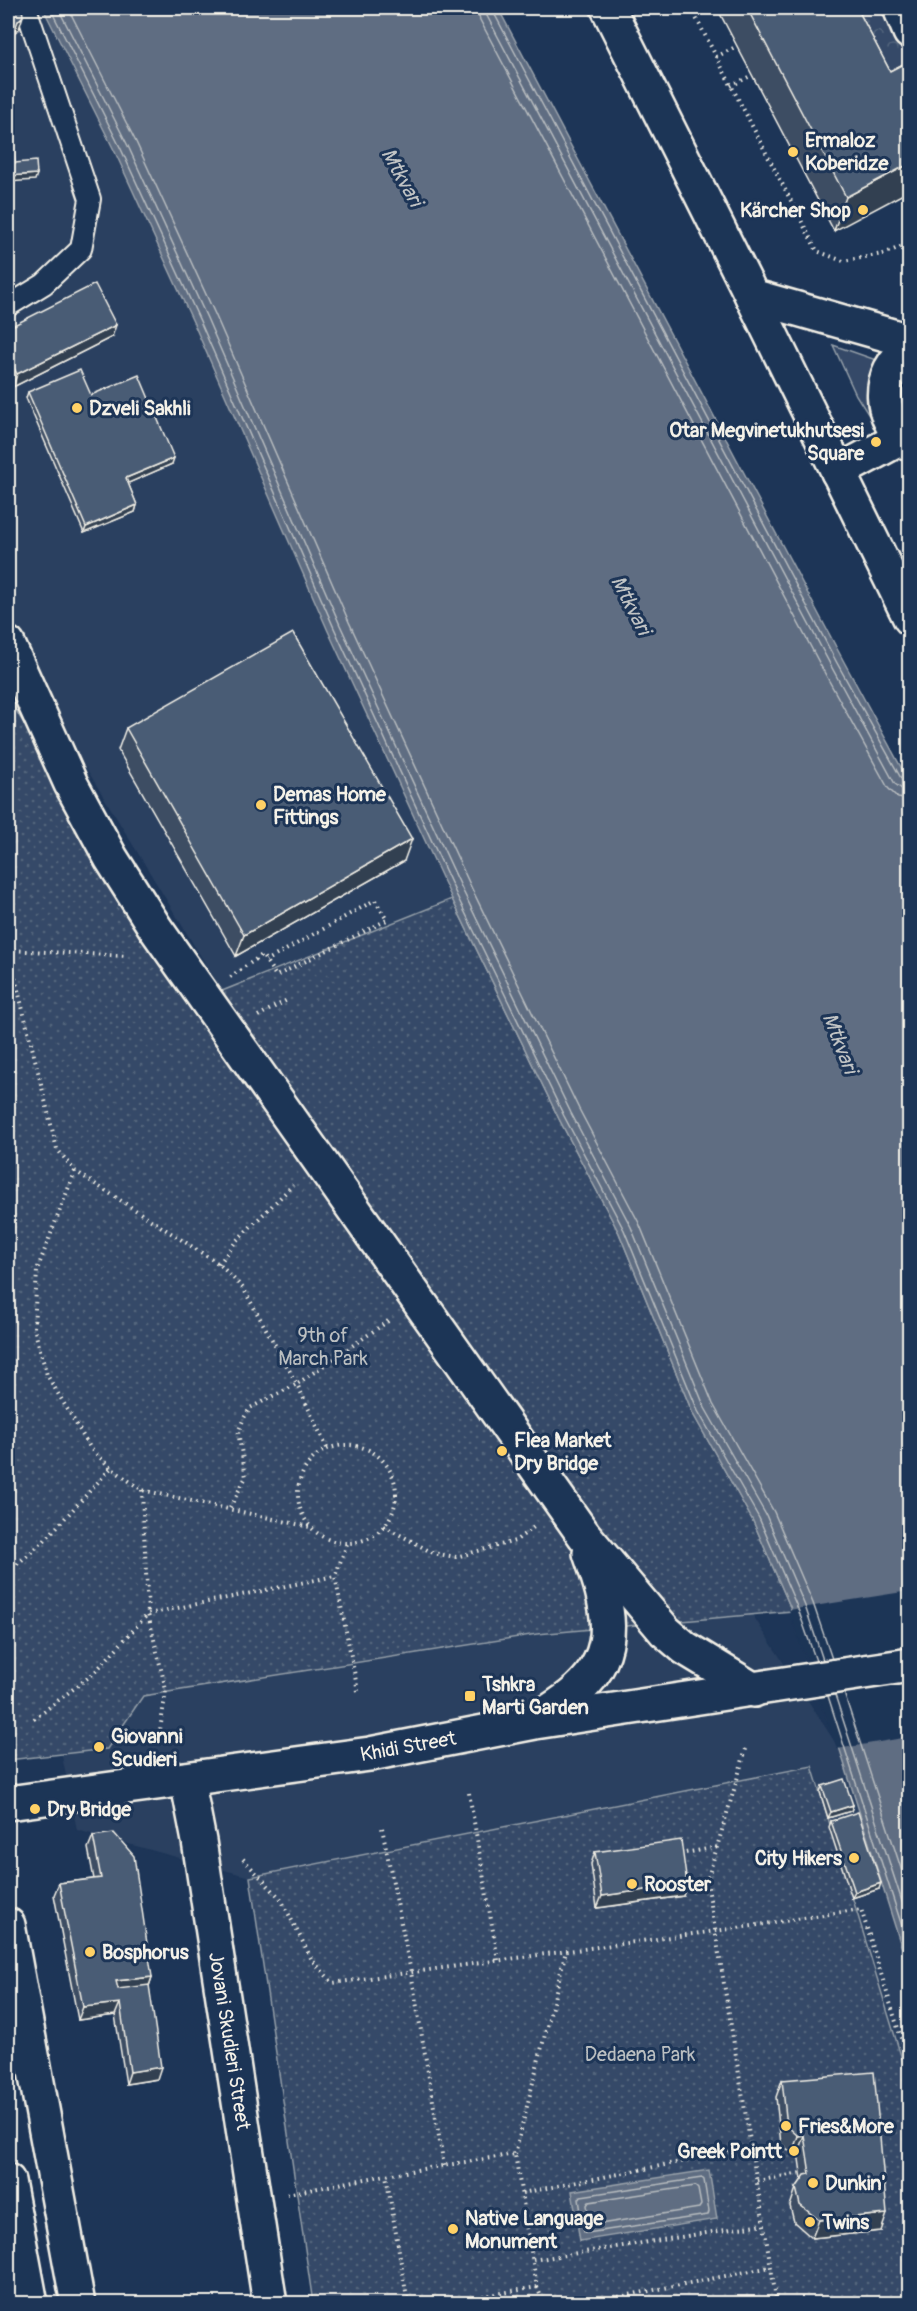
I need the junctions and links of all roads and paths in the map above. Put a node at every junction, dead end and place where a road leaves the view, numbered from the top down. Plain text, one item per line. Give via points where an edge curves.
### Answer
1 (26, 8) edge
2 (608, 8) edge
3 (691, 8) edge
4 (900, 8) edge
5 (909, 32) edge
6 (737, 46) dead end
7 (716, 57) junction
8 (752, 75) dead end
9 (731, 86) junction
10 (909, 243) edge
11 (753, 296) junction
12 (8, 306) edge
13 (909, 340) edge
14 (909, 349) edge
15 (905, 441) edge
16 (838, 472) junction
17 (909, 618) edge
18 (8, 644) edge
19 (8, 950) edge
20 (127, 956) dead end
21 (266, 961) junction
22 (227, 979) dead end
23 (289, 999) dead end
24 (257, 1016) dead end
25 (75, 1171) junction
26 (296, 1183) dead end
27 (219, 1264) junction
28 (391, 1318) dead end
29 (297, 1384) junction
30 (327, 1448) junction
31 (111, 1468) junction
32 (142, 1490) junction
33 (229, 1509) junction
34 (541, 1521) dead end
35 (384, 1526) junction
36 (310, 1527) junction
37 (584, 1535) junction
38 (347, 1544) junction
39 (8, 1572) edge
40 (335, 1576) junction
41 (148, 1614) junction
42 (909, 1665) edge
43 (754, 1689) junction
44 (358, 1691) dead end
45 (34, 1719) dead end
46 (535, 1722) junction
47 (159, 1737) dead end
48 (746, 1749) dead end
49 (187, 1779) junction
50 (469, 1793) dead end
51 (8, 1803) edge
52 (382, 1828) dead end
53 (717, 1846) junction
54 (677, 1855) edge
55 (243, 1859) dead end
56 (8, 1925) edge
57 (716, 1931) junction
58 (566, 1951) junction
59 (498, 1960) junction
60 (411, 1972) junction
61 (909, 2067) edge
62 (752, 2148) junction
63 (515, 2154) junction
64 (444, 2166) junction
65 (801, 2173) dead end
66 (386, 2175) junction
67 (8, 2181) edge
68 (757, 2181) junction
69 (522, 2193) junction
70 (285, 2194) dead end
71 (764, 2224) junction
72 (533, 2260) junction
73 (771, 2267) junction
74 (537, 2287) junction
75 (472, 2298) junction
76 (31, 2304) edge
77 (78, 2304) edge
78 (270, 2304) edge
79 (408, 2304) edge
80 (436, 2304) edge
81 (474, 2304) edge
82 (544, 2304) edge
83 (583, 2304) edge
84 (777, 2304) edge

1 - 12 lane via 90,199 81,249 44,285
2 - 11 main road
3 - 7 path
4 - 5 main road
6 - 7 path
7 - 9 path
8 - 9 path
9 - 10 path via 817,250 843,261 883,254
11 - 13 main road
11 - 16 main road
14 - 15 main road via 886,378 884,394 891,424
15 - 16 main road
16 - 17 main road
18 - 37 main road via 71,784 156,929
19 - 20 path
19 - 25 path via 57,1149
21 - 21 path via 276,976 387,920 375,900
21 - 22 path via 262,954
23 - 24 path
25 - 27 path
25 - 31 path via 37,1270 34,1328 47,1375 91,1449
26 - 27 path via 237,1240
27 - 29 path via 243,1288
28 - 29 path
29 - 30 path
29 - 33 path via 250,1408 244,1418 238,1432 246,1478
30 - 35 path via 343,1444 360,1446 387,1464 396,1496 393,1512
30 - 36 path via 304,1468 298,1483 301,1514
31 - 32 path
31 - 39 path via 43,1542
32 - 33 path
32 - 41 path
33 - 36 path
34 - 35 path via 515,1541 456,1557 433,1553
35 - 38 path via 372,1537
36 - 38 path via 322,1537
37 - 43 main road via 665,1631 685,1648
37 - 46 main road via 608,1613 603,1658 578,1691
38 - 40 path
40 - 41 path
40 - 44 path
41 - 45 path via 94,1673
41 - 47 path via 166,1690
42 - 43 main road, Khidi Street
43 - 46 main road, Khidi Street
46 - 49 main road, Khidi Street via 370,1754
48 - 53 path
49 - 51 main road, Khidi Street
49 - 78 main road, Jovani Skudieri Street
50 - 59 path
52 - 60 path
53 - 54 path
53 - 57 path via 708,1881
55 - 60 path via 281,1899 312,1960 333,1983
56 - 77 main road
57 - 58 path
57 - 61 path via 861,1909
57 - 62 path
58 - 59 path
58 - 63 path
59 - 60 path
60 - 64 path
62 - 68 path
62 - 69 path
63 - 64 path
63 - 69 path
64 - 66 path
65 - 68 path
66 - 70 path
66 - 79 path
67 - 76 main road
68 - 71 path
69 - 72 path
71 - 72 path
71 - 73 path
72 - 74 path
73 - 83 path
73 - 84 path
74 - 75 path
74 - 82 path
75 - 80 path
75 - 81 path

